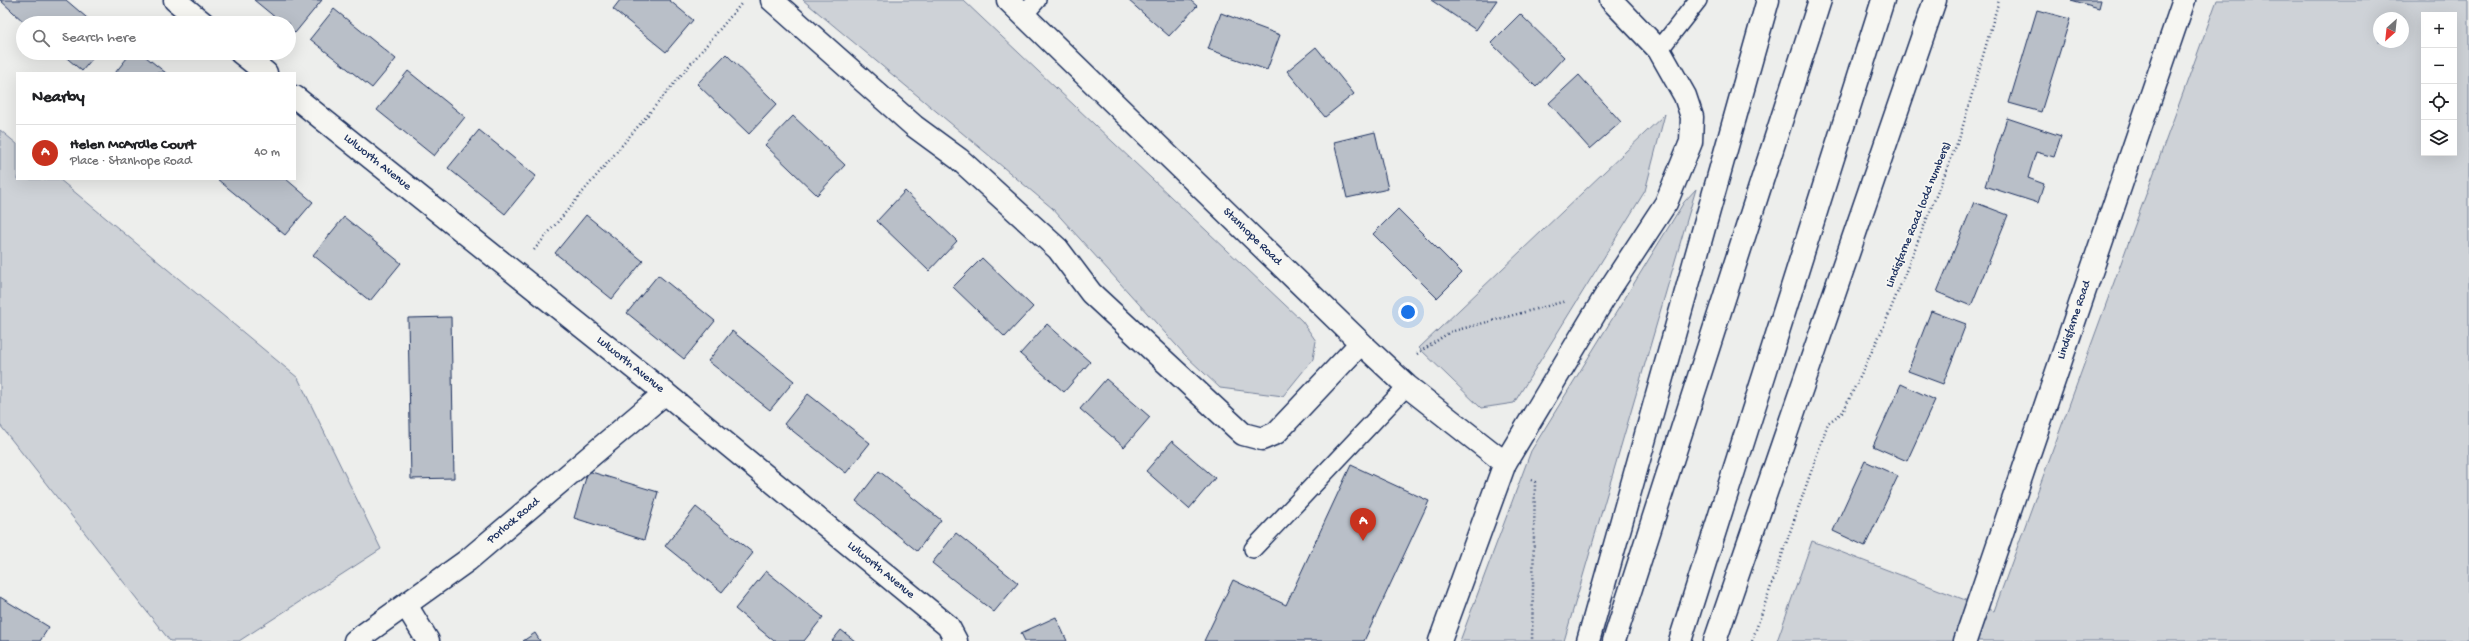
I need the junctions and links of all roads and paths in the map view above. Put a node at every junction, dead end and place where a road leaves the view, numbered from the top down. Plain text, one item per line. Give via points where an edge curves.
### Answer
1 (175, 0) edge
2 (744, 0) edge
3 (772, 0) edge
4 (1008, 0) edge
5 (1611, 0) edge
6 (1698, 0) edge
7 (1768, 0) edge
8 (1820, 0) edge
9 (1883, 0) edge
10 (1935, 0) edge
11 (1999, 0) edge
12 (2184, 0) edge
13 (1030, 7) edge
14 (194, 16) edge
15 (1659, 50) junction
16 (250, 60) edge
17 (265, 72) edge
18 (296, 97) edge
19 (515, 273) junction
20 (1609, 290) junction
21 (1361, 343) junction
22 (1402, 381) junction
23 (665, 393) junction
24 (1505, 463) junction
25 (1253, 549) dead end
26 (406, 605) junction
27 (355, 641) edge
28 (428, 641) edge
29 (956, 641) edge
30 (1440, 641) edge
31 (1532, 641) edge
32 (1588, 641) edge
33 (1614, 641) edge
34 (1680, 641) edge
35 (1715, 641) edge
36 (1752, 641) edge
37 (1965, 641) edge

1 - 14 main road
2 - 19 path
3 - 21 main road via 914,126 959,159 1058,248 1091,293 1243,434 1262,439 1276,433
4 - 13 main road, Stanhope Road
5 - 15 main road
6 - 15 lane
7 - 32 main road
8 - 33 main road
9 - 34 main road
10 - 35 main road
11 - 36 path, Lindisfarne Road (odd numbers) via 1960,136 1884,326 1842,412 1828,423
12 - 37 main road, Lindisfarne Road
13 - 21 main road, Stanhope Road
15 - 20 main road via 1685,96 1692,117 1691,142 1666,203
16 - 17 main road
18 - 19 main road, Lulworth Avenue
19 - 23 main road, Lulworth Avenue
20 - 22 path via 1450,332 1417,354
20 - 24 main road
21 - 22 main road, Stanhope Road
22 - 24 main road, Stanhope Road
22 - 25 lane
23 - 26 main road, Porlock Road via 468,560
23 - 29 main road, Lulworth Avenue via 948,626
24 - 30 main road
24 - 31 path via 1535,482
26 - 27 main road, Porlock Road
26 - 28 main road

